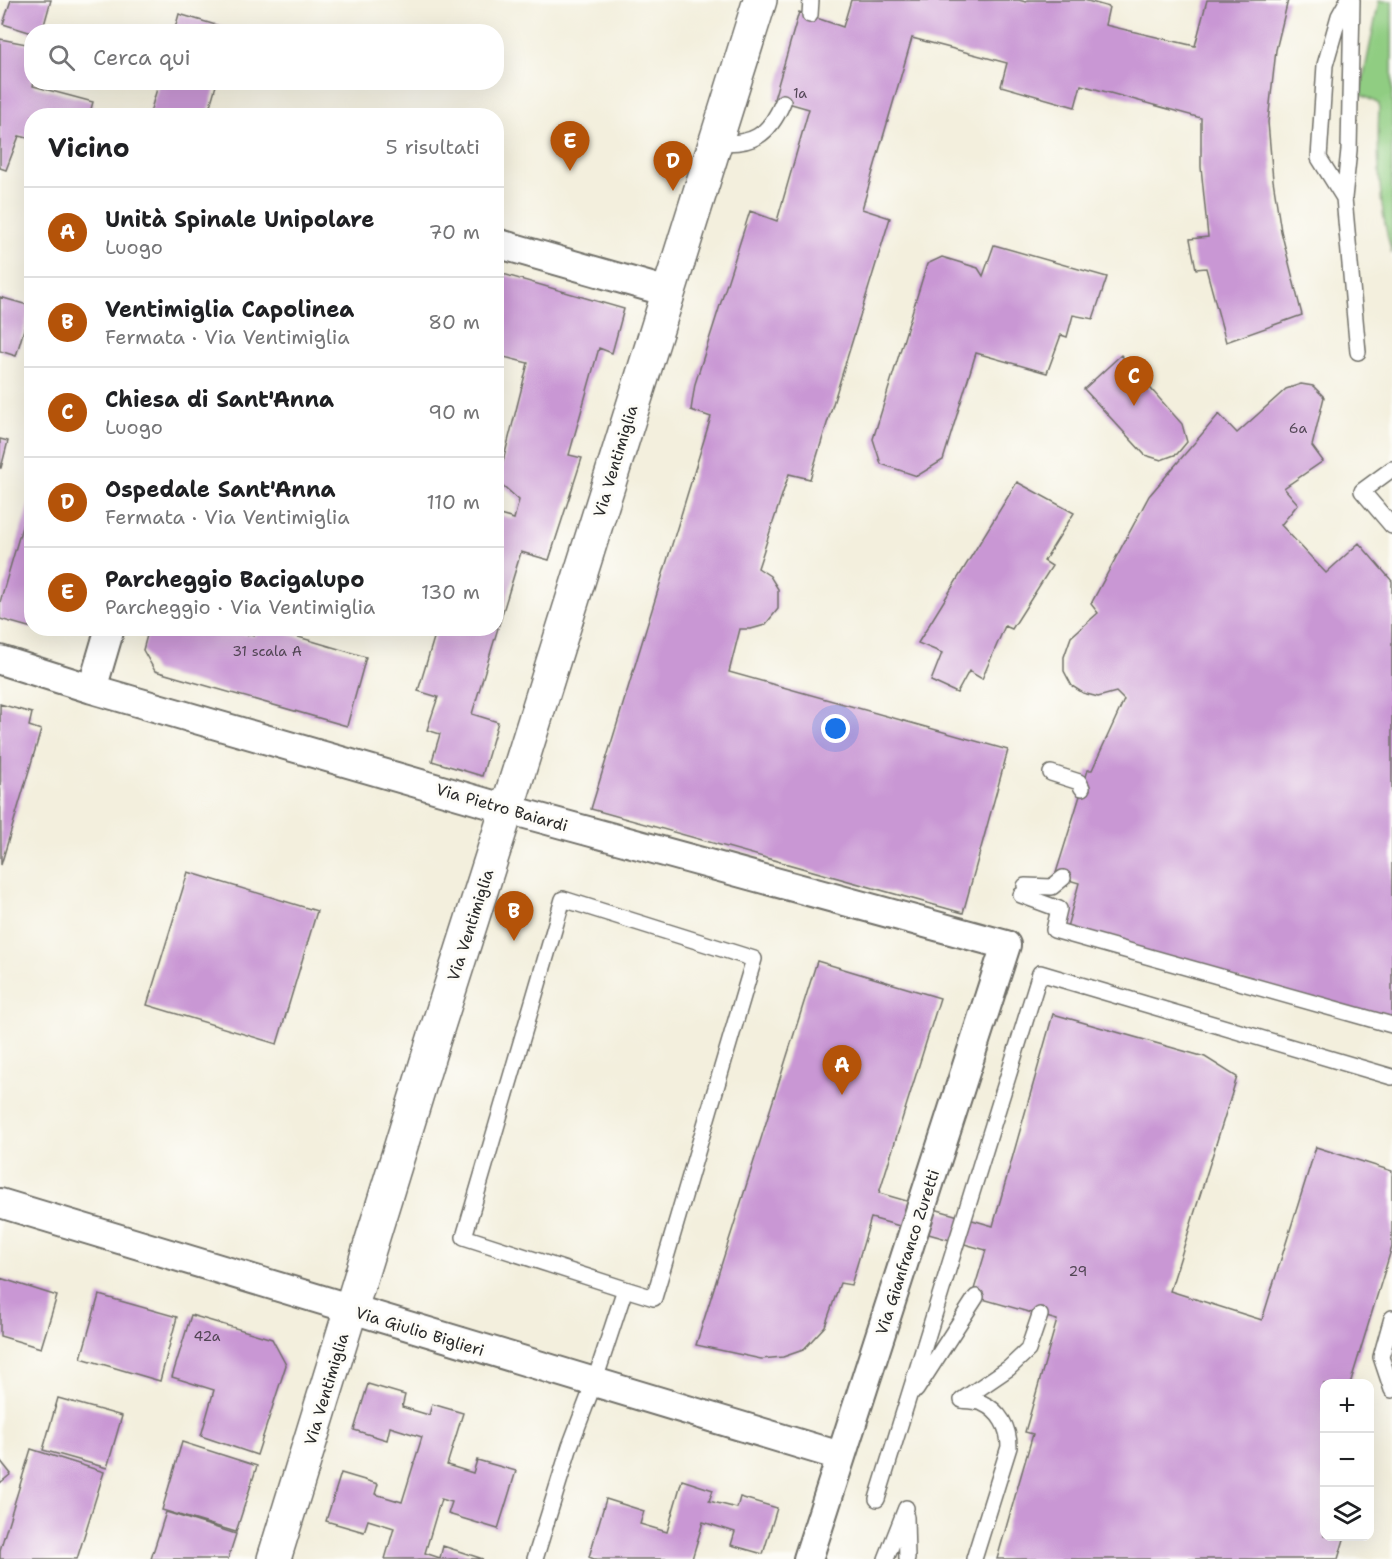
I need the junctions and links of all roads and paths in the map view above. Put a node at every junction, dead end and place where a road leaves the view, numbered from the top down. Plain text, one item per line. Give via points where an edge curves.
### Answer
1 (760, 0) edge
2 (1347, 0) edge
3 (1352, 0) edge
4 (783, 102) dead end
5 (716, 142) junction
6 (1344, 198) junction
7 (504, 245) edge
8 (668, 291) junction
9 (1358, 352) dead end
10 (1392, 469) edge
11 (1392, 526) edge
12 (108, 636) edge
13 (0, 660) edge
14 (92, 689) junction
15 (1051, 773) dead end
16 (1082, 788) dead end
17 (507, 809) junction
18 (1063, 878) dead end
19 (1006, 945) joint
20 (1392, 1025) edge
21 (1392, 1077) edge
22 (0, 1203) edge
23 (625, 1288) junction
24 (976, 1297) dead end
25 (350, 1310) junction
26 (1040, 1315) dead end
27 (1392, 1318) edge
28 (594, 1383) junction
29 (1392, 1390) edge
30 (906, 1406) junction
31 (840, 1456) junction
32 (877, 1499) dead end
33 (274, 1559) edge
34 (536, 1559) edge
35 (808, 1559) edge
36 (886, 1559) edge
37 (907, 1559) edge
38 (974, 1559) edge

1 - 5 street, Via Ventimiglia
2 - 6 lane via 1325,65 1319,158
3 - 6 lane via 1349,150
4 - 5 lane via 775,123 761,135 738,144
5 - 8 street, Via Ventimiglia
6 - 9 lane
7 - 8 street
8 - 17 street, Via Ventimiglia
10 - 11 lane via 1362,491
12 - 14 street
13 - 14 street, Via Pietro Baiardi
14 - 17 street, Via Pietro Baiardi
15 - 16 lane via 1079,782
17 - 19 street, Via Pietro Baiardi
17 - 25 street, Via Ventimiglia
18 - 20 lane via 1052,887 1023,890 1059,909 1054,930
19 - 31 street, Via Gianfranco Zuretti
21 - 30 lane via 1040,973
22 - 25 street, Via Giulio Biglieri
23 - 23 lane via 654,1298 754,959 563,899 464,1237
23 - 28 lane
24 - 30 lane
25 - 28 street, Via Giulio Biglieri
25 - 33 street, Via Ventimiglia
26 - 38 lane via 1028,1350 962,1400 982,1404 1000,1417 1009,1432 1009,1447
27 - 29 lane via 1381,1357
28 - 31 street, Via Giulio Biglieri
28 - 34 lane via 570,1446
30 - 32 lane
31 - 35 street, Via Gianfranco Zuretti
36 - 37 lane via 906,1508

